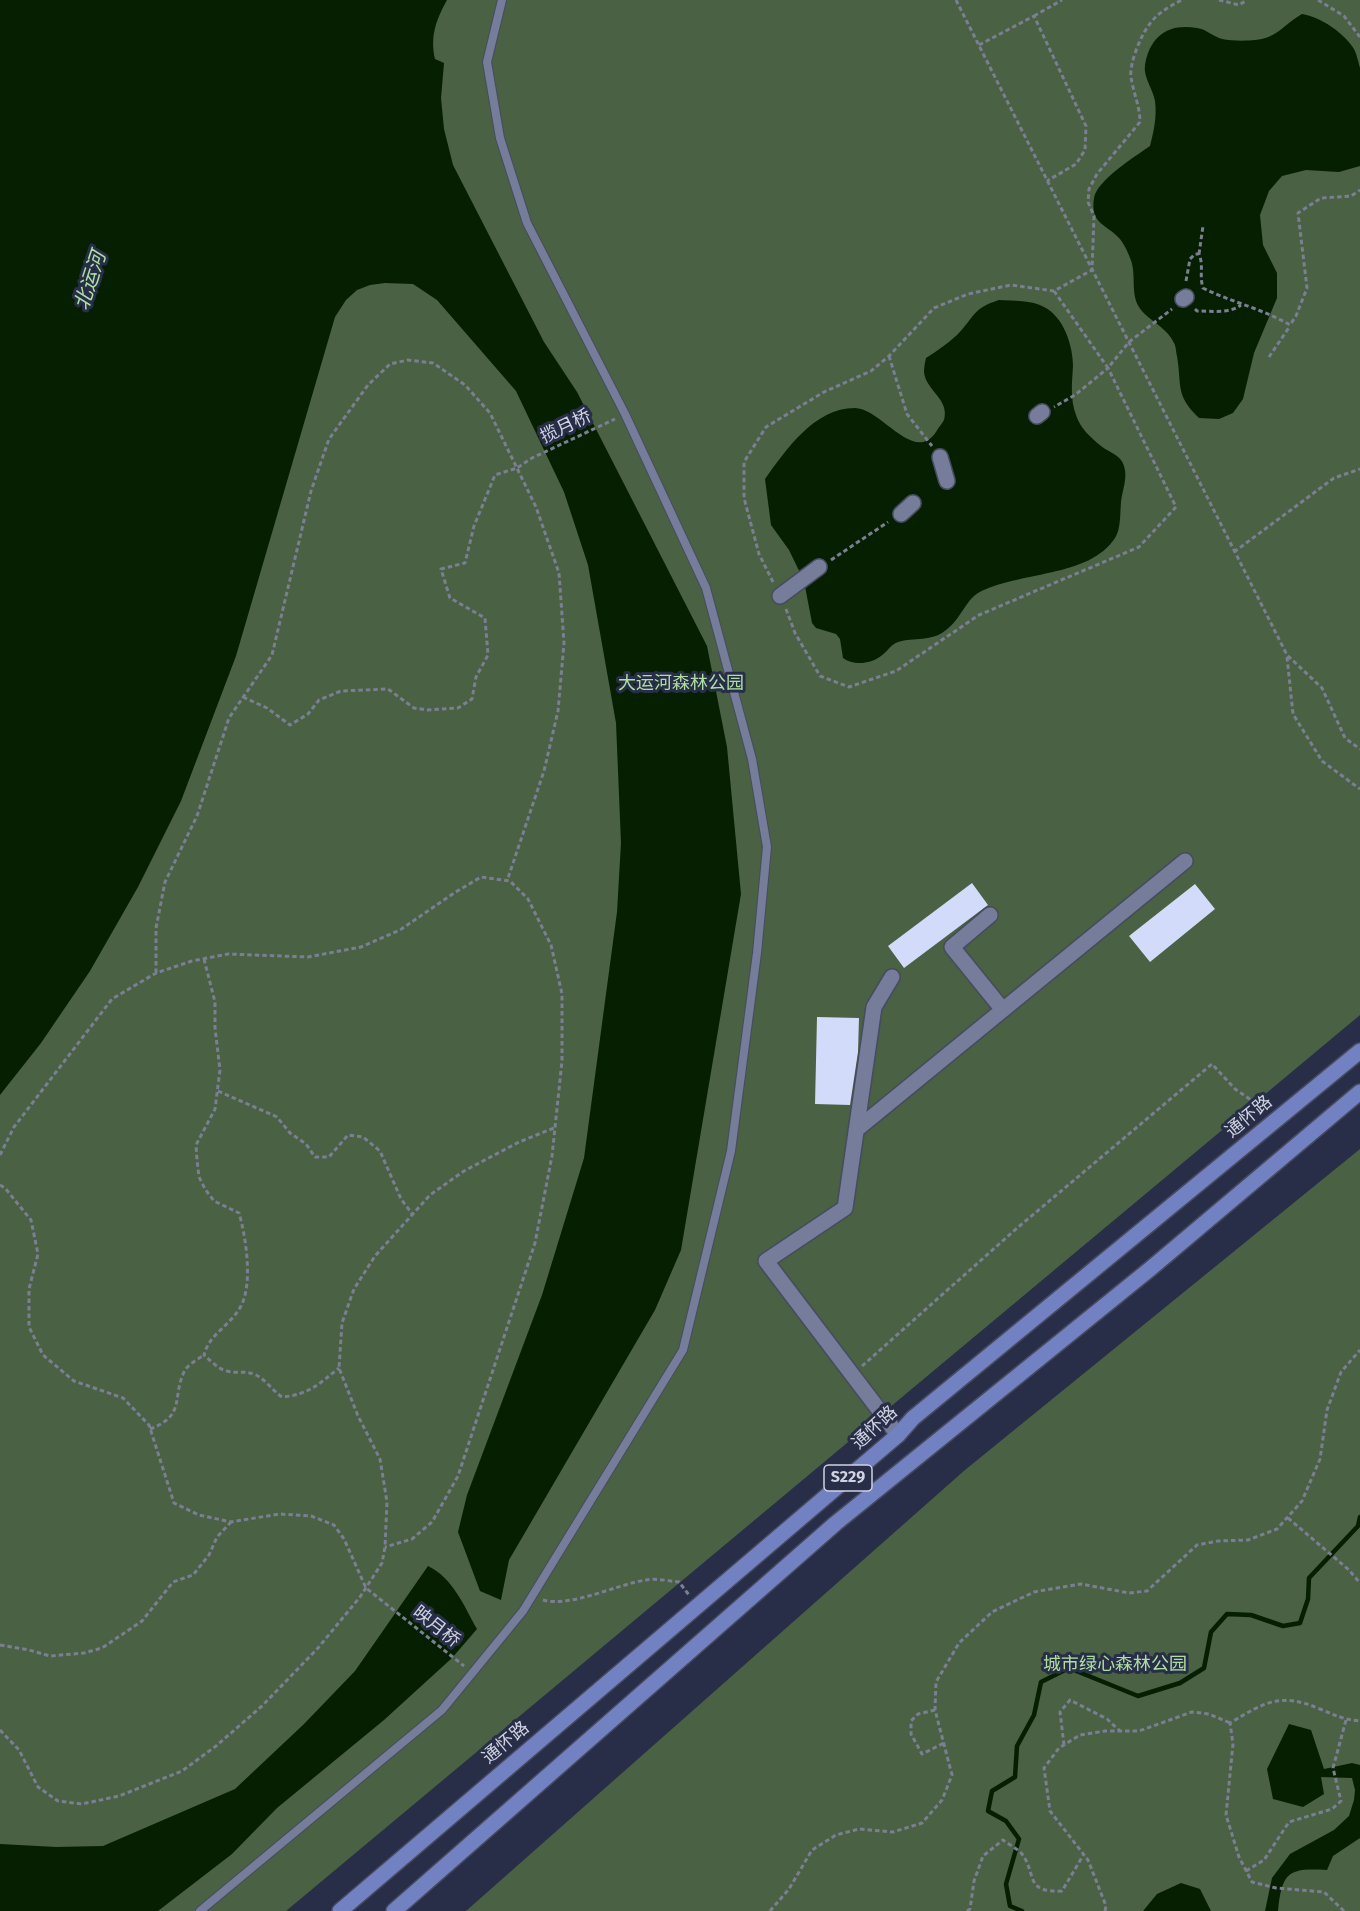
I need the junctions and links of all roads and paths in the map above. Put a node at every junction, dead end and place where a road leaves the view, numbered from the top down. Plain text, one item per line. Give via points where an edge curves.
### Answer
1 (502, 0) edge
2 (956, 0) edge
3 (1062, 0) edge
4 (1182, 0) edge
5 (1219, 0) edge
6 (1247, 0) edge
7 (1318, 0) edge
8 (1034, 16) junction
9 (1360, 37) edge
10 (979, 45) junction
11 (1047, 181) junction
12 (1360, 190) edge
13 (1203, 226) dead end
14 (1199, 254) junction
15 (1092, 270) junction
16 (1054, 291) dead end
17 (1184, 298) junction
18 (1240, 305) junction
19 (1290, 326) junction
20 (1129, 342) junction
21 (889, 356) dead end
22 (1269, 357) dead end
23 (1108, 368) junction
24 (1040, 414) dead end
25 (612, 420) dead end
26 (925, 437) dead end
27 (940, 457) dead end
28 (517, 468) junction
29 (1360, 469) edge
30 (947, 481) dead end
31 (913, 503) dead end
32 (901, 514) joint
33 (1234, 552) junction
34 (819, 567) joint
35 (780, 596) dead end
36 (1287, 655) junction
37 (243, 697) junction
38 (1360, 749) edge
39 (1360, 789) edge
40 (1185, 861) dead end
41 (507, 881) junction
42 (990, 915) dead end
43 (204, 959) junction
44 (156, 973) junction
45 (892, 977) dead end
46 (1003, 1010) junction
47 (1360, 1051) edge
48 (219, 1090) junction
49 (1360, 1092) edge
50 (1279, 1118) junction
51 (555, 1128) junction
52 (856, 1130) junction
53 (0, 1155) edge
54 (0, 1185) edge
55 (413, 1215) junction
56 (1360, 1350) edge
57 (204, 1355) junction
58 (339, 1368) junction
59 (852, 1375) junction
60 (150, 1429) junction
61 (898, 1435) junction
62 (1287, 1517) junction
63 (231, 1522) junction
64 (386, 1546) junction
65 (1360, 1583) edge
66 (366, 1588) junction
67 (531, 1597) junction
68 (697, 1606) junction
69 (0, 1645) edge
70 (465, 1667) dead end
71 (935, 1710) junction
72 (1346, 1720) junction
73 (1360, 1721) edge
74 (1230, 1723) junction
75 (0, 1730) edge
76 (1120, 1731) junction
77 (944, 1743) junction
78 (1064, 1745) junction
79 (1084, 1854) junction
80 (1246, 1871) junction
81 (200, 1911) edge
82 (340, 1911) edge
83 (394, 1911) edge
84 (770, 1911) edge
85 (967, 1911) edge
86 (1105, 1911) edge
87 (1344, 1911) edge

1 - 67 lane via 486,62 503,148 527,223 625,414 706,588 752,759 767,847 731,1151 683,1350
2 - 10 path
3 - 8 path
4 - 15 path via 1165,9 1149,25 1130,75 1140,122 1089,189 1088,202 1094,216
5 - 6 path via 1239,5
7 - 9 path via 1344,16
8 - 10 path
8 - 11 path via 1086,126 1085,150 1076,164
10 - 11 path
11 - 15 path
12 - 19 path via 1351,196 1321,198 1298,213 1307,288
13 - 14 path
14 - 17 path via 1190,259
14 - 18 path via 1203,288
15 - 20 path
16 - 23 path
17 - 18 path via 1197,311 1230,310
17 - 20 path
18 - 19 path via 1275,316
19 - 22 path
20 - 23 path
20 - 33 path
21 - 26 path via 907,414
23 - 24 path via 1075,395
25 - 28 path, 揽月桥
27 - 30 street
28 - 37 path via 490,413 465,386 433,363 408,360 390,364 368,385 329,439 310,491 272,655
28 - 37 path, 揽月桥 via 495,475 482,503 465,563 441,569 450,598 485,618 488,655 476,677 472,699 458,708 427,710 414,708 388,689 341,691 320,700 290,726 267,708
28 - 41 path via 536,507 559,573 564,643 558,711 544,771
29 - 33 path via 1334,478
31 - 32 street
32 - 34 path
33 - 36 path
34 - 35 street
36 - 38 path via 1322,688 1345,738
36 - 39 path via 1293,714 1322,761
37 - 44 path via 229,718 197,816 165,882 156,928
40 - 46 street
41 - 43 path via 482,877 400,930 361,947 308,957 228,954
41 - 51 path via 528,899 551,945 562,994 562,1061
42 - 46 street via 952,947
43 - 44 path
43 - 48 path via 215,1002
44 - 53 path via 112,999 14,1127
45 - 52 street via 874,1007
46 - 52 street
47 - 50 main road, 通怀路 / S229
48 - 55 path via 277,1117 315,1157 329,1157 348,1135 363,1137 380,1151 401,1199
48 - 57 path via 215,1109 196,1145 199,1177 214,1200 239,1213 246,1274 241,1306 207,1344
49 - 83 main road, S229 via 1150,1269 836,1523
50 - 59 path via 1235,1089 1212,1064 1016,1229
50 - 61 main road, 通怀路 / S229 via 913,1418
51 - 55 path via 464,1171 430,1196
51 - 64 path via 535,1243 458,1476 432,1522 412,1539
52 - 59 street via 845,1208 766,1261
54 - 60 path via 31,1220 38,1254 29,1289 29,1327 43,1355 74,1381 123,1398
55 - 58 path via 375,1256 354,1290 342,1323
56 - 62 path via 1341,1372 1327,1410 1320,1459 1302,1501
57 - 58 path via 217,1367 259,1376 282,1397 317,1387
57 - 60 path via 186,1368 172,1416
58 - 64 path via 380,1459 387,1502
59 - 61 street
60 - 63 path via 174,1503 199,1515
61 - 68 main road, 通怀路 / S229
62 - 65 path
62 - 71 path via 1277,1529 1248,1540 1197,1545 1147,1591 1129,1593 1081,1584 1034,1592 992,1612 959,1643 936,1682
63 - 66 path via 279,1514 311,1515 334,1525
63 - 69 path via 193,1575 173,1582 142,1621 102,1648 50,1656
64 - 66 path
66 - 70 path, 映月桥
66 - 75 path via 318,1648 216,1746 182,1771 119,1796 82,1804 58,1801 38,1787 19,1750
67 - 68 path via 550,1602 575,1599 648,1579 679,1582
67 - 81 lane via 442,1710
68 - 82 main road, 通怀路 / S229
71 - 77 path
71 - 77 path via 918,1714 911,1721 911,1734 922,1754
72 - 73 path
72 - 74 path via 1302,1701 1281,1699
72 - 80 path via 1333,1768 1341,1801 1332,1809 1289,1822 1264,1860
74 - 76 path via 1192,1712 1139,1731
74 - 80 path via 1233,1744 1226,1815
76 - 78 path via 1080,1735
76 - 78 path via 1107,1719 1070,1700 1060,1712
77 - 84 path via 952,1775 942,1800 922,1823 893,1832 859,1829 836,1835 812,1850 789,1889
78 - 79 path via 1044,1767 1050,1811
79 - 85 path via 1062,1891 1047,1892 1033,1882 1022,1853 1003,1840 983,1856
79 - 86 path
80 - 87 path via 1252,1882 1324,1892

